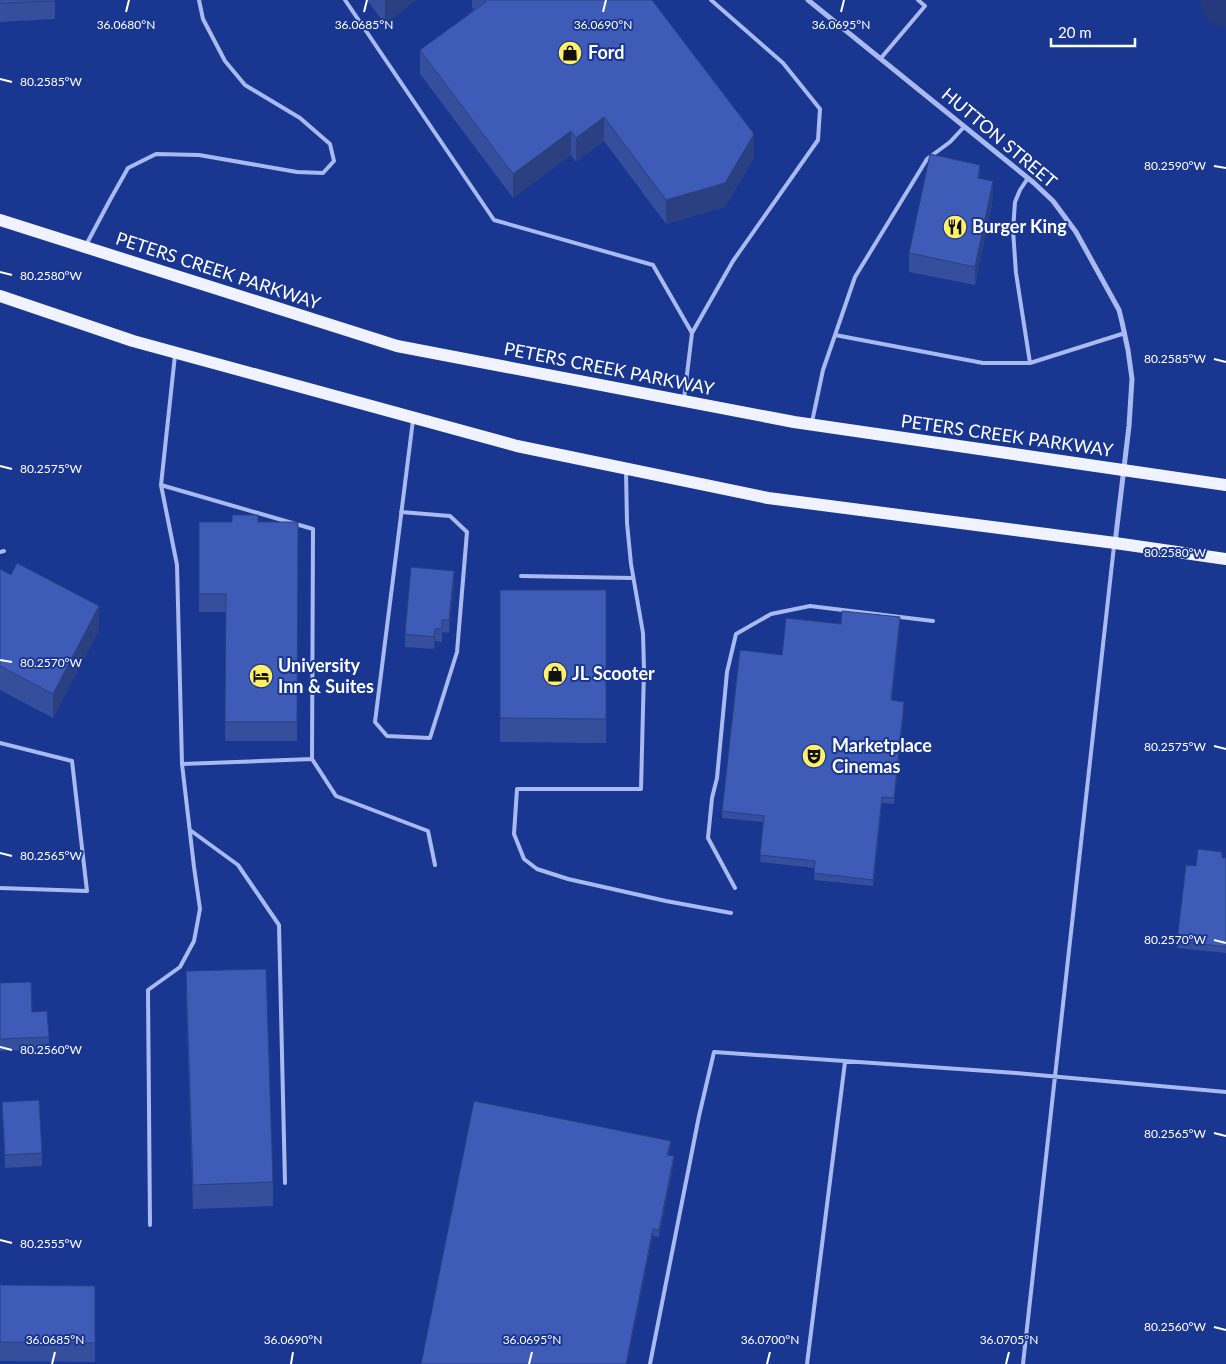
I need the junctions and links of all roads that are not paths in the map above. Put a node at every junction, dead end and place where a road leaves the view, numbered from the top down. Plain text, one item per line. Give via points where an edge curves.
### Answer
1 (199, 0) edge
2 (345, 0) edge
3 (711, 0) edge
4 (808, 0) edge
5 (918, 0) edge
6 (880, 58) junction
7 (964, 126) junction
8 (1028, 178) junction
9 (0, 220) edge
10 (85, 247) junction
11 (0, 296) edge
12 (692, 333) junction
13 (1125, 333) junction
14 (835, 335) junction
15 (175, 353) junction
16 (1030, 363) junction
17 (684, 401) junction
18 (413, 418) junction
19 (811, 424) junction
20 (626, 469) junction
21 (1124, 470) junction
22 (161, 485) junction
23 (1226, 485) edge
24 (402, 512) junction
25 (1115, 543) junction
26 (1226, 559) edge
27 (521, 576) dead end
28 (633, 578) junction
29 (933, 622) dead end
30 (0, 743) edge
31 (312, 759) junction
32 (182, 764) junction
33 (190, 830) junction
34 (435, 865) dead end
35 (0, 888) edge
36 (735, 888) dead end
37 (731, 913) dead end
38 (845, 1062) junction
39 (1055, 1076) junction
40 (1226, 1092) edge
41 (285, 1183) dead end
42 (150, 1225) dead end
43 (650, 1364) edge
44 (807, 1364) edge
45 (1022, 1364) edge

1 - 10 lane via 203,19 225,61 245,85 300,118 330,144 334,161 323,173 297,172 199,155 156,154 128,168
2 - 12 lane via 494,220 653,265
3 - 12 lane via 783,63 820,109 818,140 733,261
4 - 6 street, HUTTON STREET
5 - 6 lane via 925,6
6 - 7 street, HUTTON STREET
7 - 8 street, HUTTON STREET
7 - 14 lane via 950,142 927,159 855,278
8 - 13 street, HUTTON STREET via 1053,201 1076,232 1119,310
8 - 16 lane via 1015,202 1014,230 1016,273
9 - 10 main road, PETERS CREEK PARKWAY
10 - 17 main road, PETERS CREEK PARKWAY via 397,346
11 - 15 main road
12 - 17 lane
13 - 16 lane
13 - 21 street, HUTTON STREET via 1132,379
14 - 16 lane via 983,363
14 - 19 lane
15 - 18 main road
15 - 22 lane
17 - 19 main road, PETERS CREEK PARKWAY
18 - 20 main road via 517,446
18 - 24 lane
19 - 21 main road, PETERS CREEK PARKWAY
20 - 25 main road via 768,498
20 - 28 lane
21 - 23 main road, PETERS CREEK PARKWAY
21 - 25 street, HUTTON STREET
22 - 31 lane via 313,529
22 - 32 lane via 178,565
24 - 24 lane via 376,722 387,736 430,738 457,652 467,532 450,516
25 - 26 main road
25 - 39 lane
27 - 28 lane
28 - 37 lane via 644,670 641,789 517,789 514,834 524,859 538,869 586,883
29 - 36 lane via 810,606 771,614 736,634 727,672 708,838
30 - 35 lane via 72,761 87,892
31 - 32 lane
31 - 34 lane via 336,796 428,831
32 - 33 lane
33 - 41 lane via 238,865 279,925
33 - 42 lane via 200,910 194,941 180,967 148,990
38 - 39 lane
38 - 43 lane via 714,1052
38 - 44 lane
39 - 40 lane
39 - 45 lane

